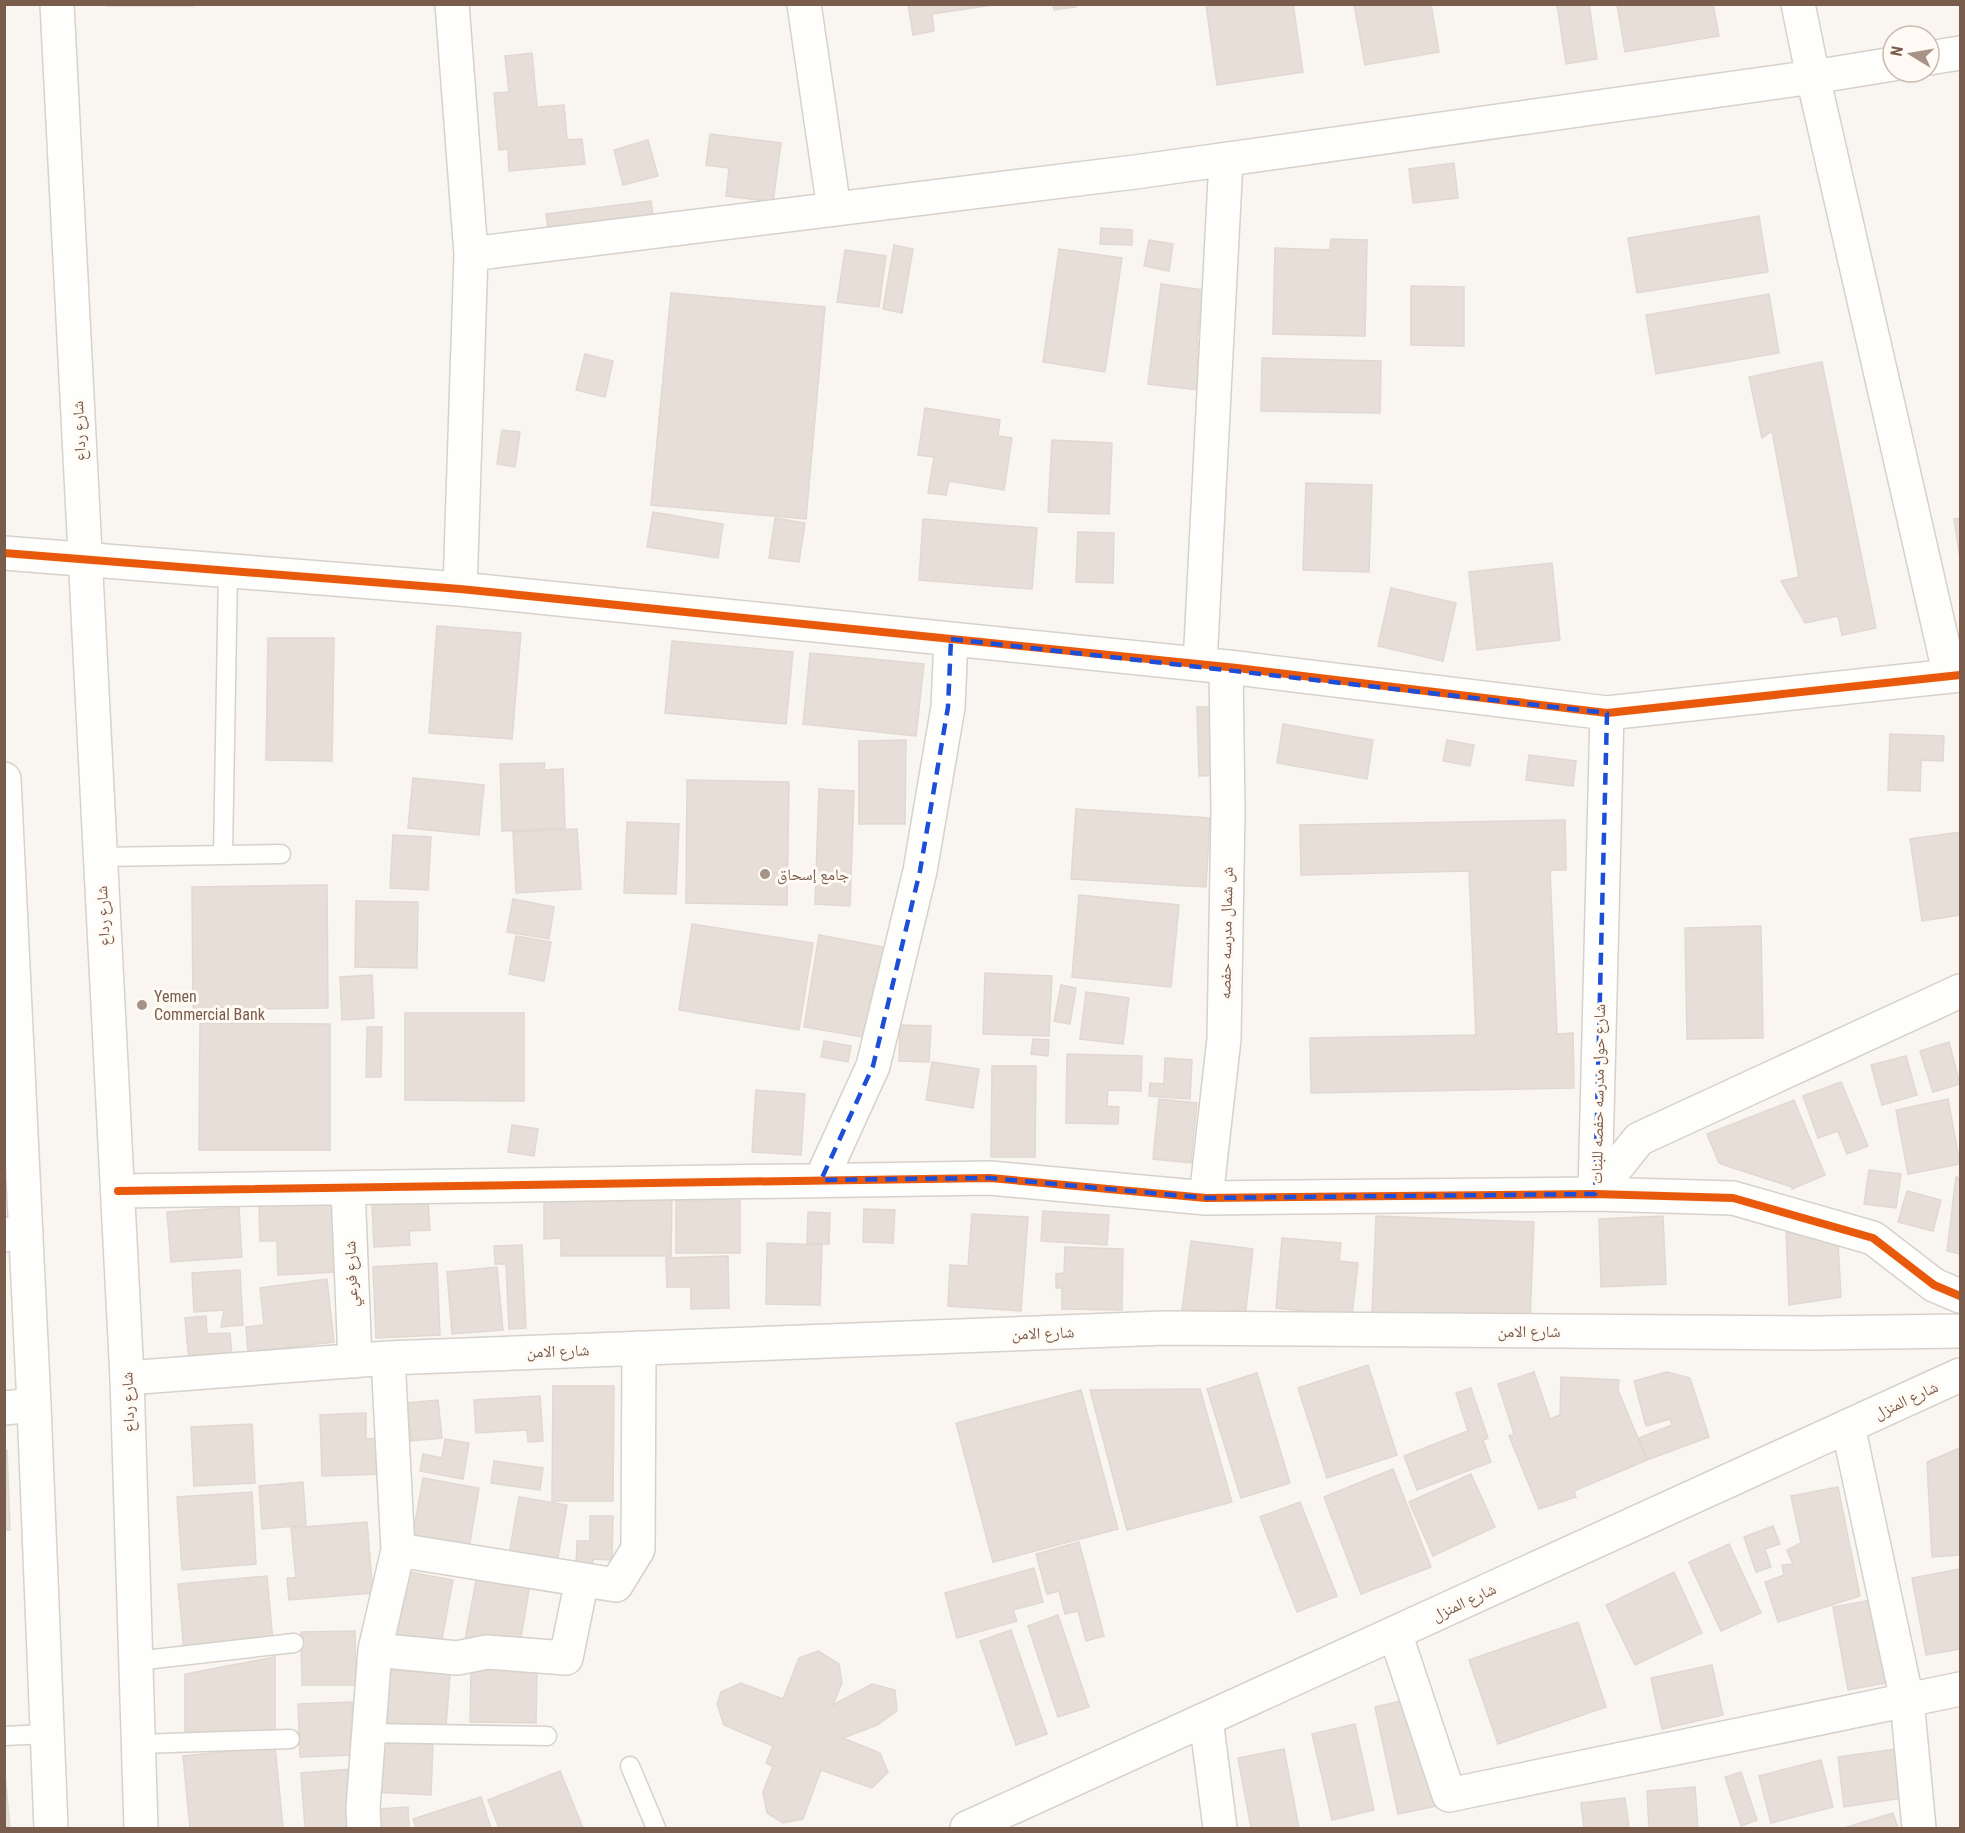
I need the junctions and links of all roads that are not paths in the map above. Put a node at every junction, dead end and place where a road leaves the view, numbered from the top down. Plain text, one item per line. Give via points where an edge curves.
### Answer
1 (57, 4) edge
2 (453, 4) edge
3 (804, 4) edge
4 (1798, 4) edge
5 (1960, 53) edge
6 (1941, 56) edge
7 (1881, 66) edge
8 (1813, 77) junction
9 (1226, 160) junction
10 (834, 209) junction
11 (471, 254) junction
12 (4, 553) edge
13 (85, 558) junction
14 (228, 570) junction
15 (460, 589) junction
16 (951, 639) junction
17 (1213, 666) junction
18 (1955, 675) edge
19 (1607, 713) junction
20 (4, 779) edge
21 (281, 854) dead end
22 (223, 855) junction
23 (100, 857) junction
24 (1960, 991) edge
25 (11, 1068) edge
26 (821, 1180) junction
27 (348, 1188) junction
28 (118, 1191) junction
29 (1595, 1194) junction
30 (1206, 1198) junction
31 (15, 1233) edge
32 (1960, 1296) edge
33 (1960, 1331) edge
34 (639, 1348) junction
35 (388, 1358) junction
36 (355, 1360) junction
37 (1960, 1375) edge
38 (127, 1378) junction
39 (19, 1406) edge
40 (1848, 1426) junction
41 (398, 1550) junction
42 (582, 1580) junction
43 (1395, 1633) junction
44 (294, 1643) dead end
45 (375, 1650) junction
46 (136, 1661) junction
47 (1960, 1689) edge
48 (1907, 1700) junction
49 (1206, 1719) junction
50 (369, 1733) junction
51 (47, 1734) junction
52 (4, 1736) edge
53 (547, 1736) dead end
54 (290, 1739) dead end
55 (139, 1744) junction
56 (630, 1766) dead end
57 (51, 1828) edge
58 (141, 1828) edge
59 (364, 1828) edge
60 (656, 1828) edge
61 (967, 1828) edge
62 (1220, 1828) edge
63 (1919, 1828) edge

1 - 13 street, شارع رداع
2 - 11 street
3 - 10 street
4 - 8 street
5 - 6 street
7 - 8 street
8 - 9 street
8 - 18 street
9 - 10 street
9 - 17 street, ش شمال مدرسه حفصه
10 - 11 street
11 - 15 street
12 - 13 street
13 - 14 street
13 - 23 street, شارع رداع
14 - 15 street
14 - 22 lane
15 - 16 street
16 - 17 street
16 - 26 street via 948,707 920,871 873,1066
17 - 19 street
17 - 30 street, ش شمال مدرسه حفصه via 1228,812 1224,1039
18 - 19 street
19 - 29 street, شارع حول مدرسه حفصه للبنات
20 - 25 street
21 - 22 lane
22 - 23 lane
23 - 28 street, شارع رداع
24 - 29 street, شارع حول مدرسه حفصه للبنات via 1639,1139
25 - 31 street
26 - 27 street
26 - 30 street via 990,1178
27 - 28 street
27 - 36 street, شارع فرعي
28 - 38 street, شارع رداع
29 - 30 street
29 - 32 street via 1744,1201 1873,1238 1934,1285
31 - 39 street
33 - 34 street, شارع الامن via 1164,1328
34 - 35 street, شارع الامن
34 - 42 street via 638,1549 616,1585
35 - 36 street, شارع الامن
35 - 41 street
36 - 38 street, شارع الامن
37 - 40 street, شارع المنزل
38 - 46 street, شارع رداع
39 - 51 street
40 - 43 street, شارع المنزل
40 - 48 street
41 - 42 street
41 - 45 street
42 - 45 street via 566,1658 487,1652 457,1658
43 - 48 street via 1449,1795
43 - 49 street, شارع المنزل
44 - 46 lane
45 - 50 street
46 - 55 street, شارع رداع
47 - 48 street
48 - 63 street
49 - 61 street, شارع المنزل
49 - 62 street
50 - 53 lane
50 - 59 street
51 - 52 lane
51 - 57 street
54 - 55 lane
55 - 58 street, شارع رداع
56 - 60 lane

